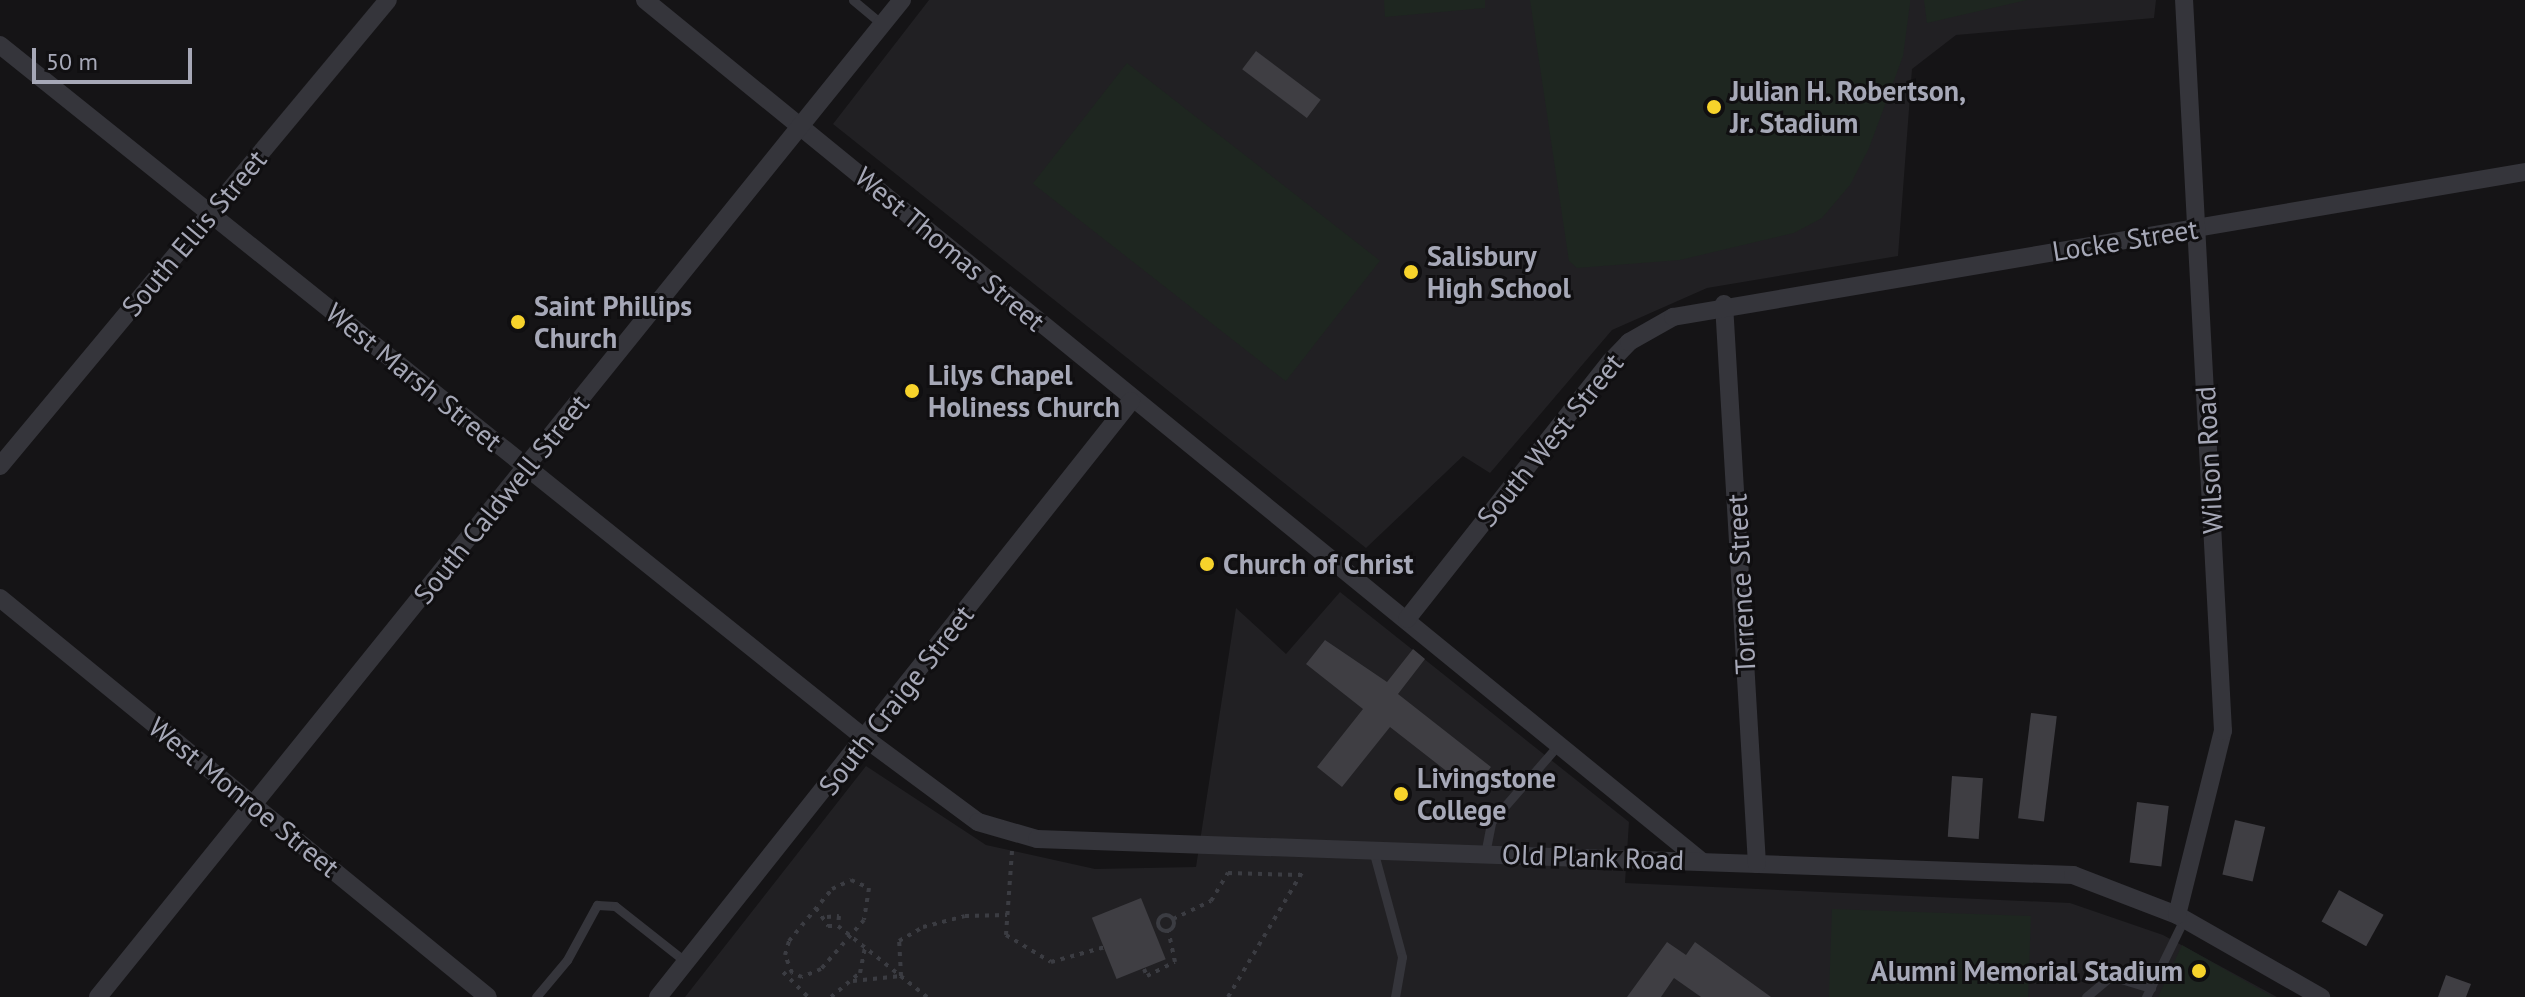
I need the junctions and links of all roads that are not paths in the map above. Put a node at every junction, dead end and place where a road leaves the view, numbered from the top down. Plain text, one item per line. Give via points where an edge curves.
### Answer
1 (388, 0) edge
2 (645, 0) edge
3 (853, 0) edge
4 (902, 0) edge
5 (2184, 0) edge
6 (883, 25) junction
7 (0, 45) edge
8 (805, 127) junction
9 (2525, 172) edge
10 (210, 213) junction
11 (2198, 229) junction
12 (1724, 304) junction
13 (1131, 401) junction
14 (0, 466) edge
15 (526, 467) junction
16 (0, 598) edge
17 (1407, 619) junction
18 (866, 739) junction
19 (1559, 744) junction
20 (254, 804) junction
21 (1373, 850) junction
22 (1485, 854) junction
23 (1701, 861) junction
24 (1757, 864) junction
25 (2181, 917) junction
26 (686, 962) junction
27 (2148, 992) edge
28 (98, 997) edge
29 (488, 997) edge
30 (536, 997) edge
31 (658, 997) edge
32 (1395, 997) edge
33 (2086, 997) edge
34 (2321, 997) edge

1 - 10 street, South Ellis Street
2 - 8 street, West Thomas Street
3 - 6 lane
4 - 6 street, South Caldwell Street
5 - 11 street, Wilson Road
6 - 8 street, South Caldwell Street
7 - 10 street, West Marsh Street
8 - 13 street, West Thomas Street
8 - 15 street, South Caldwell Street
9 - 11 street, Locke Street
10 - 14 street, South Ellis Street
10 - 15 street, West Marsh Street
11 - 12 street, Locke Street
11 - 25 street, Wilson Road via 2223,731
12 - 17 street, South West Street via 1673,317 1629,342
12 - 24 street, Torrence Street
13 - 17 street, West Thomas Street
13 - 18 street, South Craige Street
15 - 18 street, West Marsh Street
15 - 20 street, South Caldwell Street
16 - 20 street, West Monroe Street
17 - 19 street, West Thomas Street
18 - 21 street, Old Plank Road via 978,822 1037,839
18 - 26 street, South Craige Street
19 - 22 lane via 1491,822
19 - 23 street, West Thomas Street
20 - 28 street, South Caldwell Street
20 - 29 street, West Monroe Street
21 - 22 street, Old Plank Road
21 - 32 lane via 1402,957
22 - 23 street, Old Plank Road
23 - 24 street, Old Plank Road
24 - 25 street, Old Plank Road via 2073,875
25 - 27 lane
25 - 34 street, Old Plank Road
26 - 30 lane via 615,906 597,905 567,960
26 - 31 street, South Craige Street
27 - 33 lane via 2111,976

